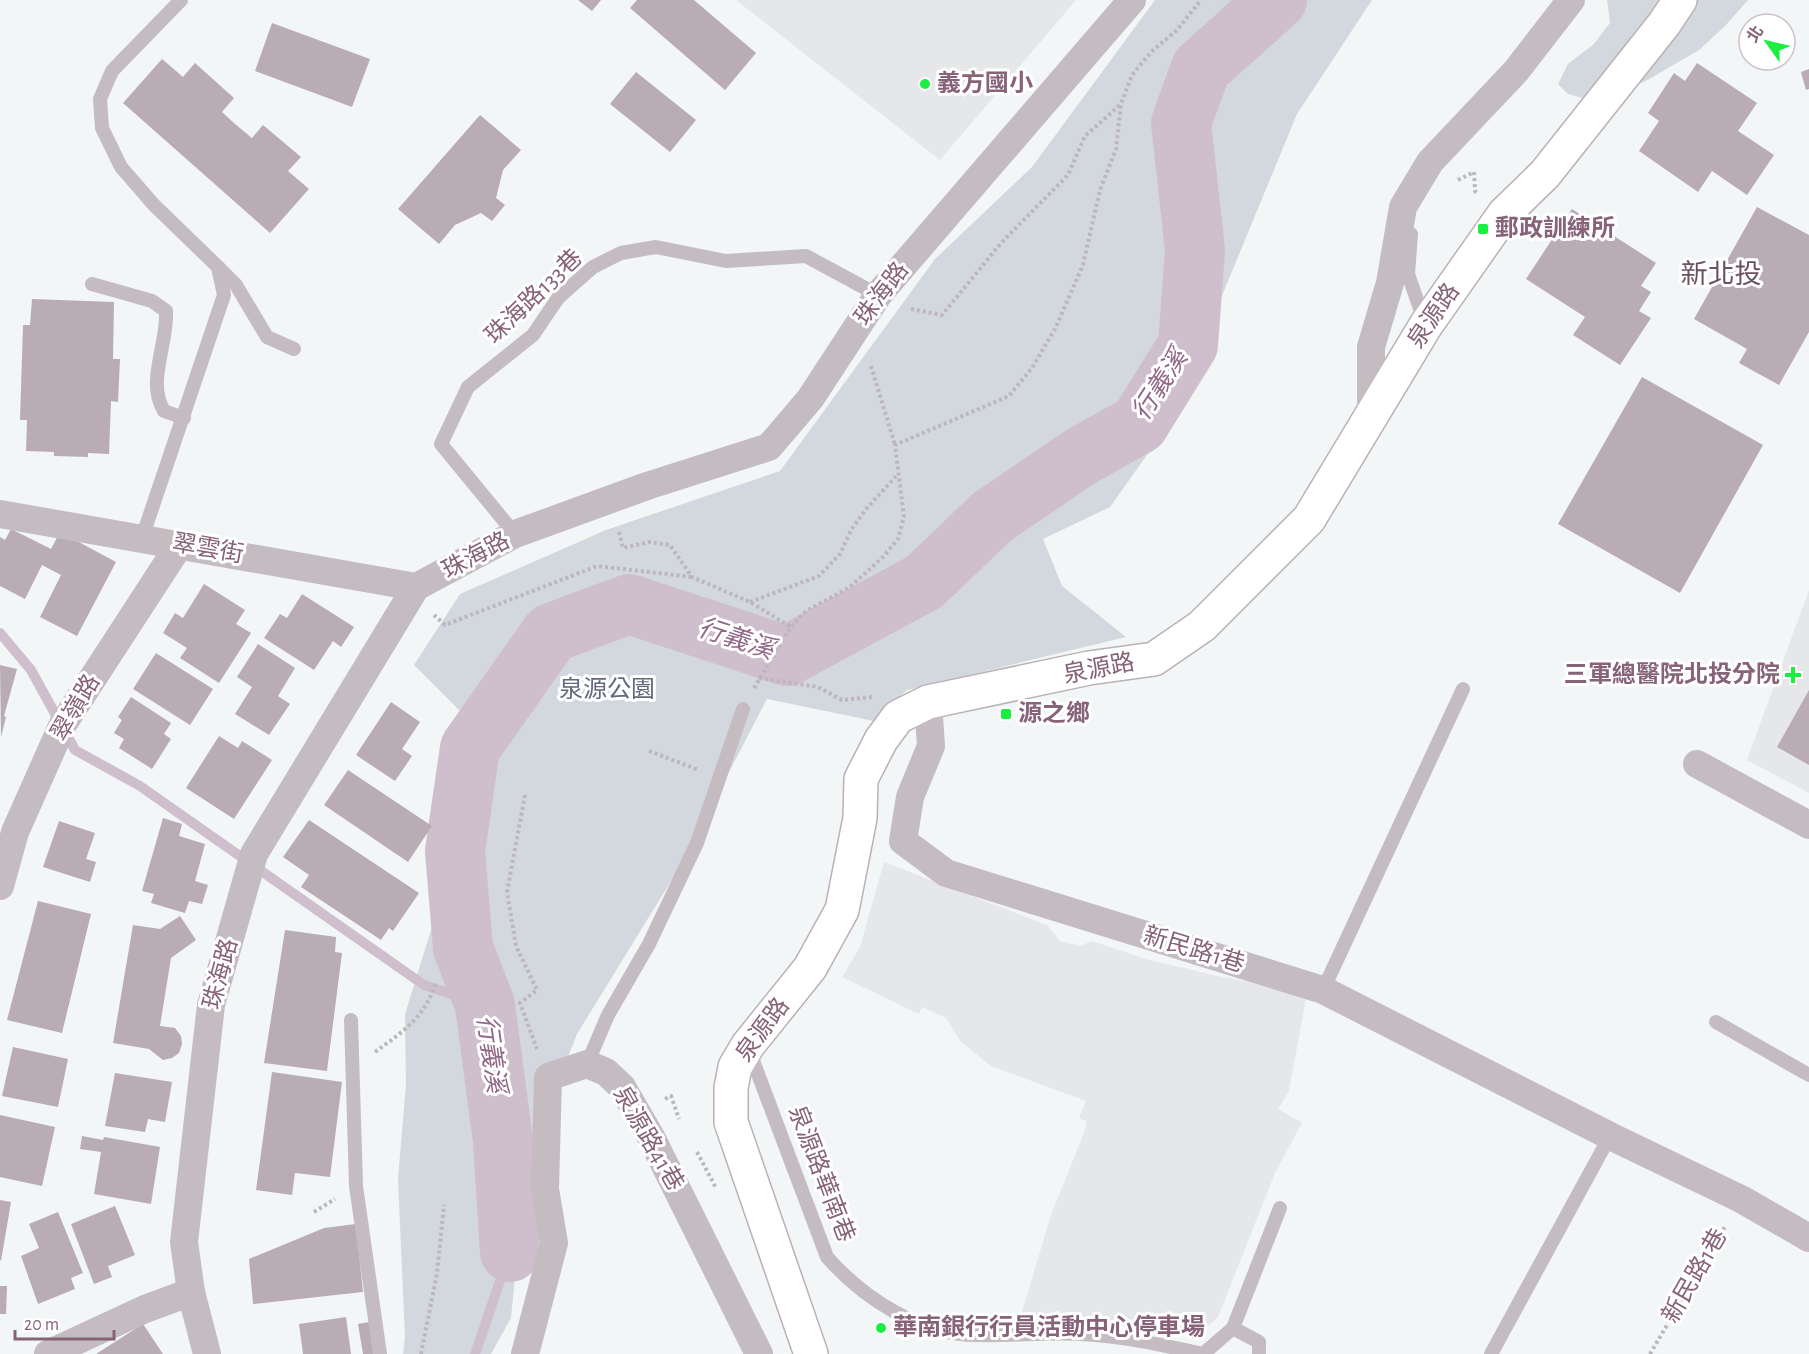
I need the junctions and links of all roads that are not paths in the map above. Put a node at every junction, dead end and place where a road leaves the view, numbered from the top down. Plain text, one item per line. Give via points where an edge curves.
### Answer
1 (181, 0) edge
2 (1131, 0) edge
3 (1571, 0) edge
4 (1680, 0) edge
5 (1420, 179) junction
6 (218, 267) junction
7 (92, 284) dead end
8 (878, 295) junction
9 (1426, 325) junction
10 (294, 349) dead end
11 (184, 418) junction
12 (1371, 420) junction
13 (0, 514) edge
14 (515, 534) junction
15 (142, 538) junction
16 (180, 544) junction
17 (416, 587) junction
18 (1463, 689) dead end
19 (928, 702) junction
20 (743, 709) dead end
21 (1697, 764) dead end
22 (1809, 825) edge
23 (0, 886) edge
24 (1323, 990) junction
25 (351, 1020) dead end
26 (1716, 1022) dead end
27 (748, 1045) junction
28 (587, 1064) junction
29 (1809, 1074) edge
30 (1610, 1136) junction
31 (1280, 1208) dead end
32 (1809, 1238) edge
33 (191, 1292) junction
34 (1233, 1328) junction
35 (48, 1354) edge
36 (207, 1354) edge
37 (380, 1354) edge
38 (525, 1354) edge
39 (759, 1354) edge
40 (811, 1354) edge
41 (1259, 1354) edge
42 (1491, 1354) edge

1 - 6 lane via 112,71 100,99 102,128 121,167
2 - 8 street, 珠海路
3 - 5 street via 1516,71 1430,162
4 - 9 street, 泉源路 via 1545,174 1504,214
5 - 9 lane via 1408,274
5 - 12 street via 1403,207 1390,283 1371,347
6 - 10 lane via 236,285 267,337
6 - 11 lane via 224,295
7 - 11 lane via 152,301 166,311 167,328 156,386 158,401 164,411
8 - 14 street, 珠海路 via 810,399 769,447
8 - 14 lane, 珠海路133巷 via 806,256 726,261 656,247 621,254 593,267 558,298 533,335 468,387 441,444
9 - 12 street, 泉源路
11 - 15 lane
12 - 19 street, 泉源路 via 1309,519 1202,626 1154,659 1089,668
13 - 15 street, 翠雲街
14 - 17 street, 珠海路
15 - 16 street, 翠雲街
16 - 17 street, 翠雲街
16 - 23 street, 翠嶺路 via 63,724 15,832
17 - 33 street, 珠海路 via 254,854 211,1005 184,1242
18 - 24 lane
19 - 24 street, 新民路1巷 via 931,746 909,797 903,841 946,873
19 - 27 street, 泉源路 via 898,717 881,740 861,779 860,818 842,910 810,968
20 - 28 lane via 687,863 650,944 608,1015
21 - 22 street
24 - 30 street, 新民路1巷
25 - 37 lane via 356,1186
26 - 29 lane
27 - 34 lane, 泉源路華南巷 via 827,1257 885,1308 936,1328 974,1336 1083,1334 1203,1354
27 - 40 street, 泉源路 via 735,1066 731,1122
28 - 38 street via 548,1077 545,1189 554,1243
28 - 39 street, 泉源路41巷 via 606,1072 622,1087
30 - 32 street, 新民路1巷 via 1741,1199
30 - 42 lane
31 - 34 lane, 泉源路華南巷
33 - 35 street
33 - 36 street, 珠海路
34 - 41 lane via 1259,1342

